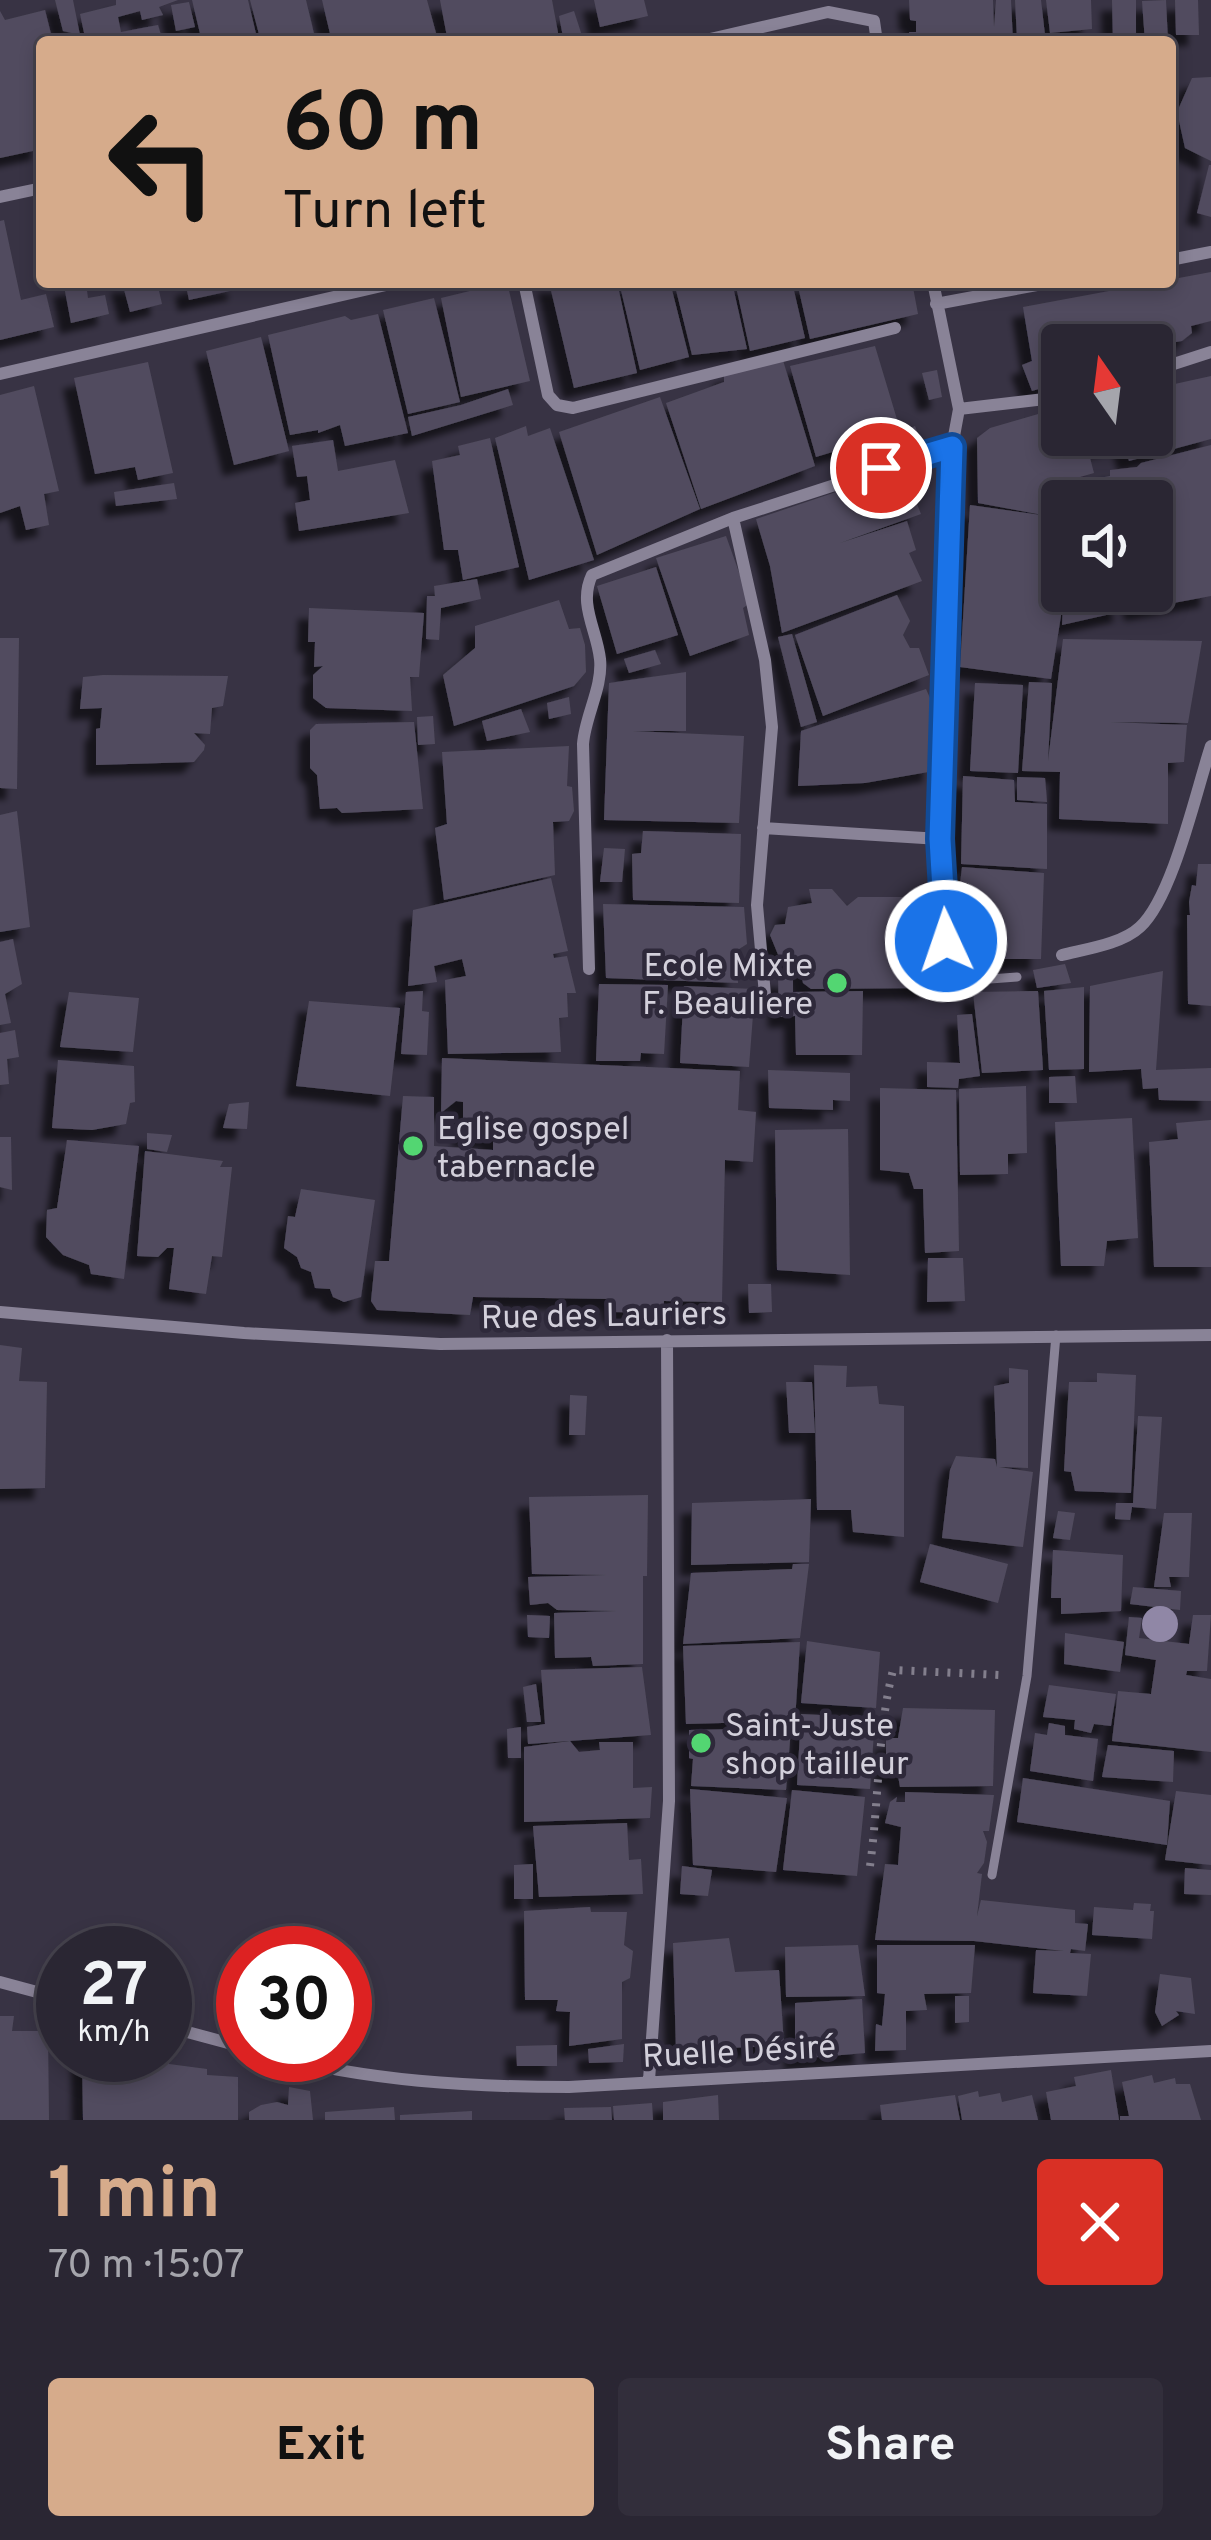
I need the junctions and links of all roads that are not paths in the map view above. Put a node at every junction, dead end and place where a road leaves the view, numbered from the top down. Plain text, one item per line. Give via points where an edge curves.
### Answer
1 (723, 36) edge
2 (876, 36) edge
3 (36, 189) edge
4 (0, 197) edge
5 (1211, 252) edge
6 (1176, 259) edge
7 (373, 288) edge
8 (525, 288) edge
9 (934, 288) edge
10 (1021, 288) edge
11 (937, 304) junction
12 (896, 328) dead end
13 (1211, 352) edge
14 (1173, 364) edge
15 (0, 374) edge
16 (1041, 399) edge
17 (959, 409) junction
18 (952, 447) junction
19 (734, 518) junction
20 (1211, 746) edge
21 (763, 828) junction
22 (940, 839) junction
23 (946, 941) joint
24 (1062, 955) dead end
25 (589, 969) dead end
26 (1017, 977) dead end
27 (766, 1006) dead end
28 (0, 1312) edge
29 (1056, 1335) junction
30 (1211, 1335) edge
31 (667, 1340) junction
32 (992, 1875) dead end
33 (0, 1982) edge
34 (36, 1992) edge
35 (1211, 2051) edge
36 (372, 2074) edge
37 (649, 2080) junction

1 - 2 street via 828,12 874,20
3 - 4 street
5 - 6 street
7 - 15 street
8 - 12 street via 548,395 573,409
9 - 11 street
10 - 11 street
11 - 17 street
13 - 14 street
16 - 17 street
17 - 18 street
18 - 19 street
18 - 22 street
19 - 21 street via 768,682
19 - 25 street via 606,568 587,586 601,660 583,744
20 - 24 street via 1162,897 1139,929
21 - 22 street
21 - 27 street via 758,905
22 - 23 street
23 - 26 lane via 963,981
28 - 31 street, Rue des Lauriers via 440,1344
29 - 30 street, Rue des Lauriers
29 - 31 street, Rue des Lauriers
29 - 32 lane via 1027,1676
31 - 37 street via 669,1801
33 - 34 street
35 - 37 street, Ruelle Désiré
36 - 37 street, Ruelle Désiré via 492,2087

